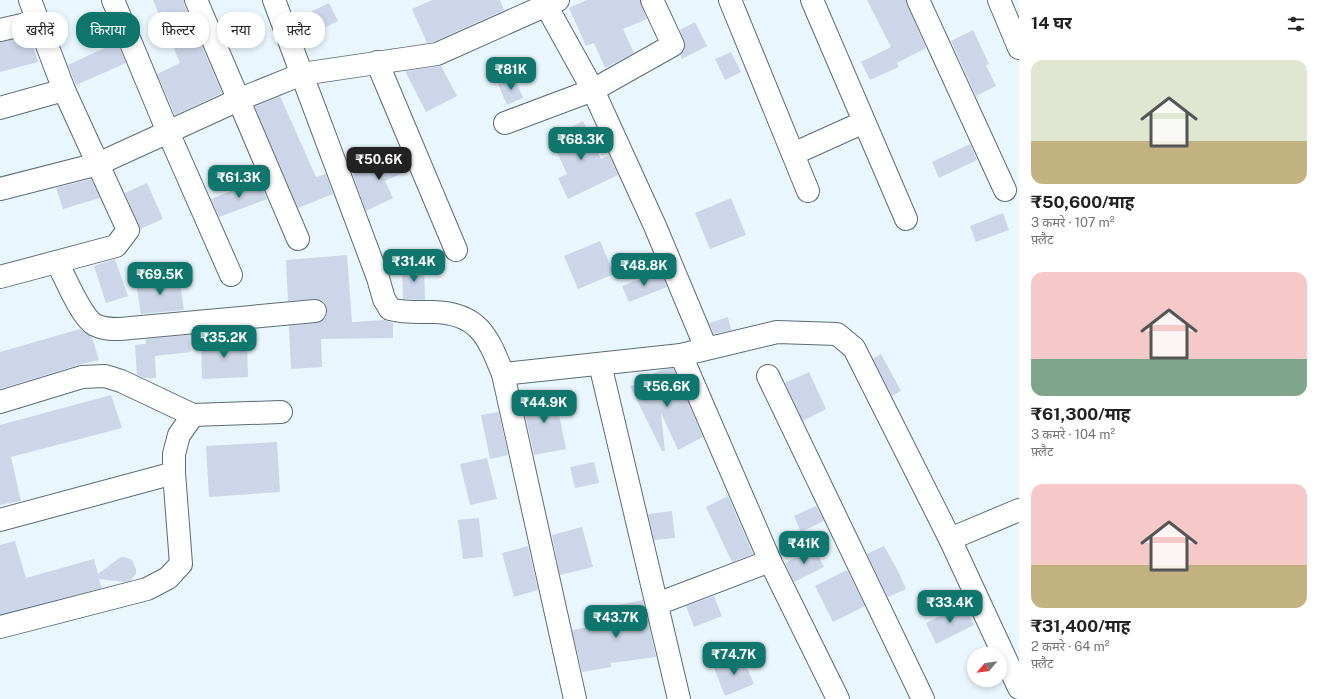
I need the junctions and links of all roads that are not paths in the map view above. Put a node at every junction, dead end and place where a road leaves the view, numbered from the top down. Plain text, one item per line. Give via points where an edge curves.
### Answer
1 (30, 0) edge
2 (113, 0) edge
3 (196, 0) edge
4 (274, 0) edge
5 (652, 0) edge
6 (730, 0) edge
7 (812, 0) edge
8 (918, 0) edge
9 (999, 0) edge
10 (549, 2) edge
11 (35, 12) edge
12 (12, 27) edge
13 (0, 30) edge
14 (49, 48) edge
15 (1019, 48) edge
16 (376, 62) junction
17 (302, 74) junction
18 (64, 90) junction
19 (593, 90) junction
20 (238, 100) junction
21 (0, 108) edge
22 (864, 122) junction
23 (505, 123) dead end
24 (168, 132) junction
25 (793, 154) junction
26 (98, 164) junction
27 (0, 189) edge
28 (1005, 190) dead end
29 (808, 191) dead end
30 (906, 219) dead end
31 (298, 239) dead end
32 (456, 250) dead end
33 (57, 262) junction
34 (231, 275) dead end
35 (0, 277) edge
36 (315, 311) dead end
37 (706, 348) junction
38 (681, 354) junction
39 (600, 364) junction
40 (503, 374) junction
41 (768, 376) dead end
42 (0, 402) edge
43 (281, 412) dead end
44 (193, 415) junction
45 (174, 473) junction
46 (1018, 512) edge
47 (0, 520) edge
48 (950, 539) junction
49 (770, 561) junction
50 (657, 604) junction
51 (0, 627) edge
52 (1019, 688) edge
53 (835, 698) edge
54 (575, 699) edge
55 (679, 699) edge
56 (923, 699) edge

1 - 11 street
2 - 24 street
3 - 20 street
4 - 17 street
5 - 19 street via 673,45
6 - 25 street
7 - 22 street
8 - 28 street
9 - 15 street
10 - 16 street via 437,54
10 - 19 street
12 - 13 street
14 - 18 street
16 - 17 street
16 - 32 street
17 - 20 street
17 - 40 street via 384,299 390,309 400,312 448,312 468,320 481,331 492,346
18 - 21 street
18 - 26 street
19 - 23 street
19 - 37 street via 655,226
20 - 24 street
20 - 31 street
22 - 25 street
22 - 30 street
24 - 26 street
24 - 34 street
25 - 29 street
26 - 27 street
26 - 33 street via 128,230 116,246
33 - 35 street
33 - 36 street via 85,314 95,325 107,328 120,329
37 - 38 street
37 - 48 street via 777,332 837,334 854,348
38 - 39 street
38 - 49 street
39 - 40 street
39 - 50 street
40 - 54 street
41 - 56 street
42 - 44 street via 82,377 105,376
43 - 44 street
44 - 45 street via 179,435 174,454
45 - 47 street
45 - 51 street via 180,564 168,578 148,589
46 - 48 street
48 - 52 street
49 - 50 street
49 - 53 street
50 - 55 street

